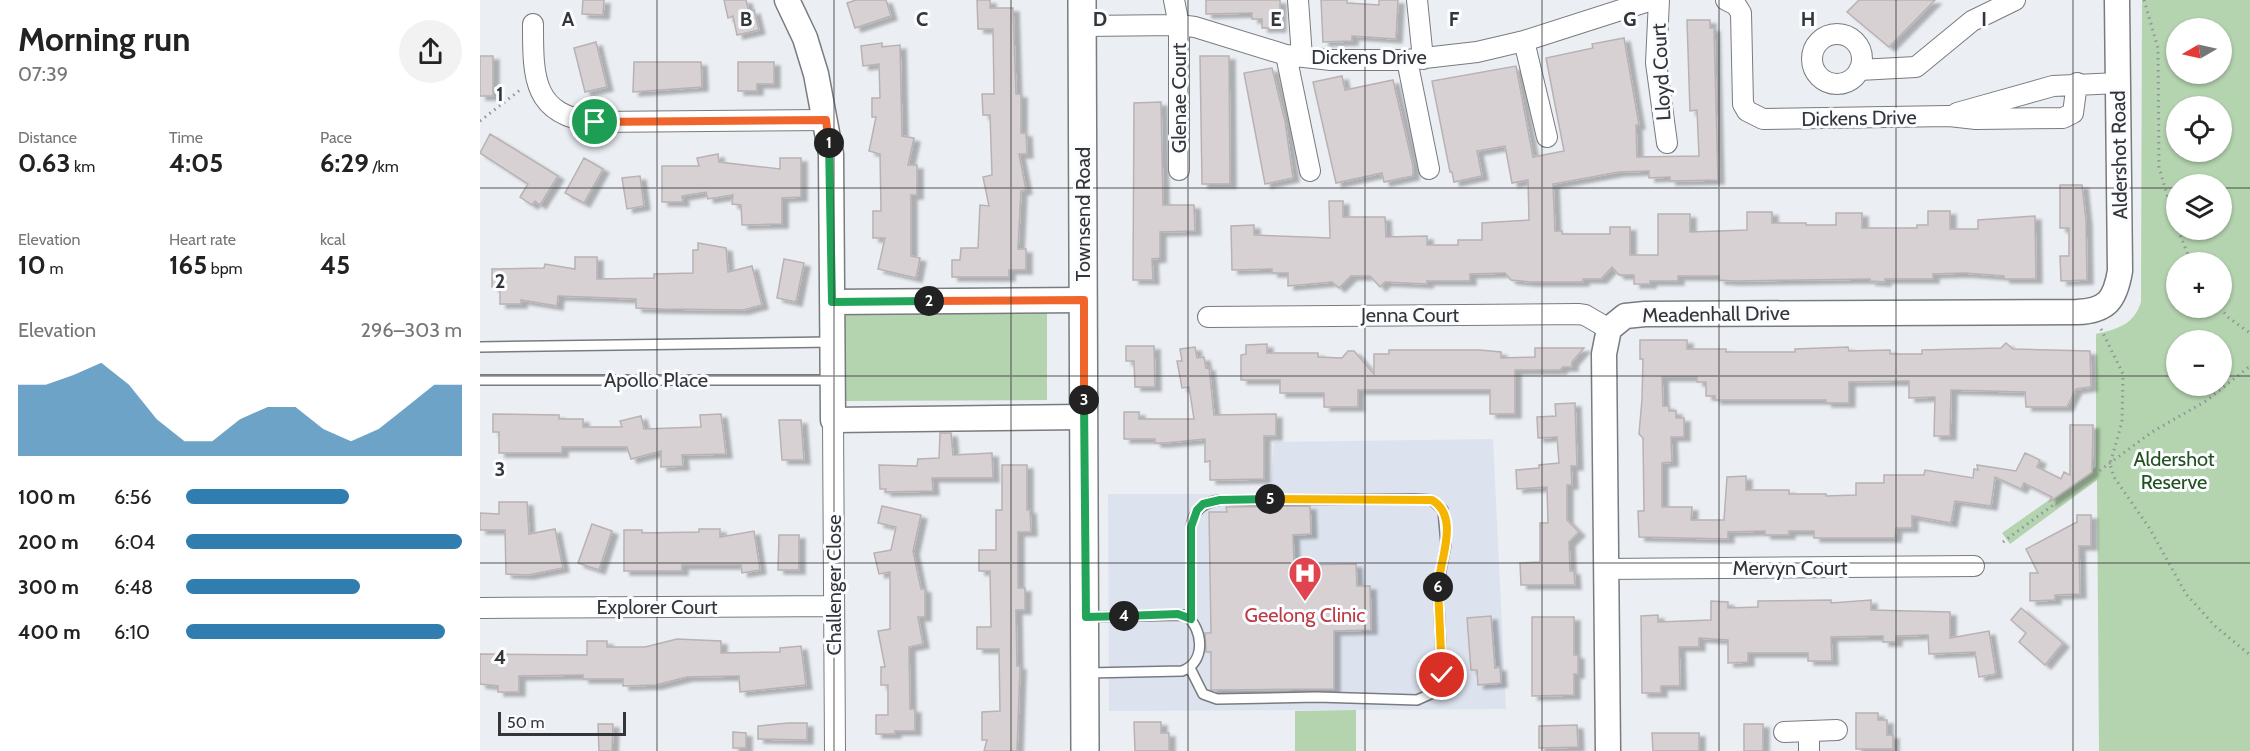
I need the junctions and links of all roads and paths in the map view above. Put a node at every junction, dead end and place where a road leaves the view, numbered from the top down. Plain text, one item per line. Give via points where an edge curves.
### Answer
1 (788, 0) edge
2 (1174, 0) edge
3 (1298, 0) edge
4 (1417, 0) edge
5 (1652, 0) edge
6 (1659, 0) edge
7 (1726, 0) edge
8 (2015, 0) edge
9 (2117, 0) edge
10 (2144, 0) edge
11 (1082, 13) edge
12 (533, 24) dead end
13 (1179, 25) junction
14 (1524, 41) junction
15 (1294, 56) junction
16 (1414, 60) junction
17 (1859, 70) dead end
18 (2077, 83) junction
19 (2119, 83) junction
20 (520, 90) dead end
21 (2006, 99) junction
22 (1949, 116) junction
23 (2007, 119) junction
24 (826, 120) junction
25 (480, 121) edge
26 (1546, 137) dead end
27 (1667, 143) dead end
28 (1429, 169) dead end
29 (1179, 170) dead end
30 (1310, 171) dead end
31 (2166, 191) edge
32 (1084, 300) junction
33 (832, 302) junction
34 (2106, 305) junction
35 (1208, 317) dead end
36 (2229, 318) edge
37 (1608, 329) junction
38 (2250, 333) edge
39 (832, 342) junction
40 (480, 348) edge
41 (2250, 366) edge
42 (480, 380) edge
43 (833, 380) junction
44 (1084, 417) junction
45 (833, 420) junction
46 (2110, 464) junction
47 (2002, 542) dead end
48 (1974, 566) dead end
49 (1606, 569) junction
50 (834, 606) junction
51 (480, 608) edge
52 (1086, 617) junction
53 (1191, 619) junction
54 (2250, 655) edge
55 (1190, 668) junction
56 (1086, 673) junction
57 (1838, 730) dead end
58 (1809, 731) junction
59 (1784, 732) dead end
60 (835, 751) edge
61 (1085, 751) edge
62 (1608, 751) edge
63 (1809, 751) edge

1 - 24 street via 810,56
2 - 13 street, Glenae Court
3 - 15 street
4 - 16 street
5 - 14 street, Dickens Drive
6 - 27 street, Lloyd Court via 1656,63
7 - 22 street, Dickens Drive via 1741,13 1742,94 1747,111 1754,117
8 - 17 street via 1972,21 1916,67
9 - 19 street, Aldershot Road
10 - 31 path via 2158,48 2159,168
11 - 13 street, Dickens Drive
11 - 32 main road, Townsend Road
12 - 24 street via 539,89 558,113 575,120
13 - 15 street, Dickens Drive
13 - 29 street, Glenae Court
14 - 16 street, Dickens Drive
14 - 26 street
15 - 16 street, Dickens Drive via 1361,62
15 - 30 street
16 - 28 street
18 - 19 street, Dickens Drive
18 - 21 street, Dickens Drive via 2041,88
18 - 23 street, Dickens Drive via 2075,106 2068,117
19 - 34 street, Aldershot Road via 2120,271 2117,291
20 - 25 path
21 - 22 street, Dickens Drive
21 - 23 street
22 - 23 street, Dickens Drive
24 - 33 street via 831,153
32 - 33 street
32 - 44 main road, Townsend Road
33 - 39 street
34 - 37 street, Meadenhall Drive via 2087,312 1646,314 1625,316
34 - 46 path via 2101,332 2120,367 2124,389 2122,422
35 - 37 street, Jenna Court via 1578,314
36 - 38 path
37 - 49 street via 1604,354
39 - 40 lane, Apollo Place
39 - 43 street
41 - 46 path via 2206,401 2152,432
42 - 43 lane, Apollo Place
43 - 45 street
44 - 45 street
44 - 52 main road, Townsend Road
45 - 50 street, Challenger Close
46 - 47 path
46 - 54 path via 2114,477 2150,529 2186,594
48 - 49 street, Mervyn Court
49 - 62 street
50 - 51 street, Explorer Court
50 - 60 street, Challenger Close
52 - 53 lane via 1178,614
52 - 56 main road, Townsend Road
53 - 55 lane via 1199,644 1198,657
53 - 55 lane via 1193,517 1203,504 1220,500 1432,500 1443,510 1446,544 1438,586 1442,675 1441,684 1426,697 1210,698 1198,688
55 - 56 lane
56 - 61 main road, Townsend Road
57 - 58 street
58 - 59 street
58 - 63 street

